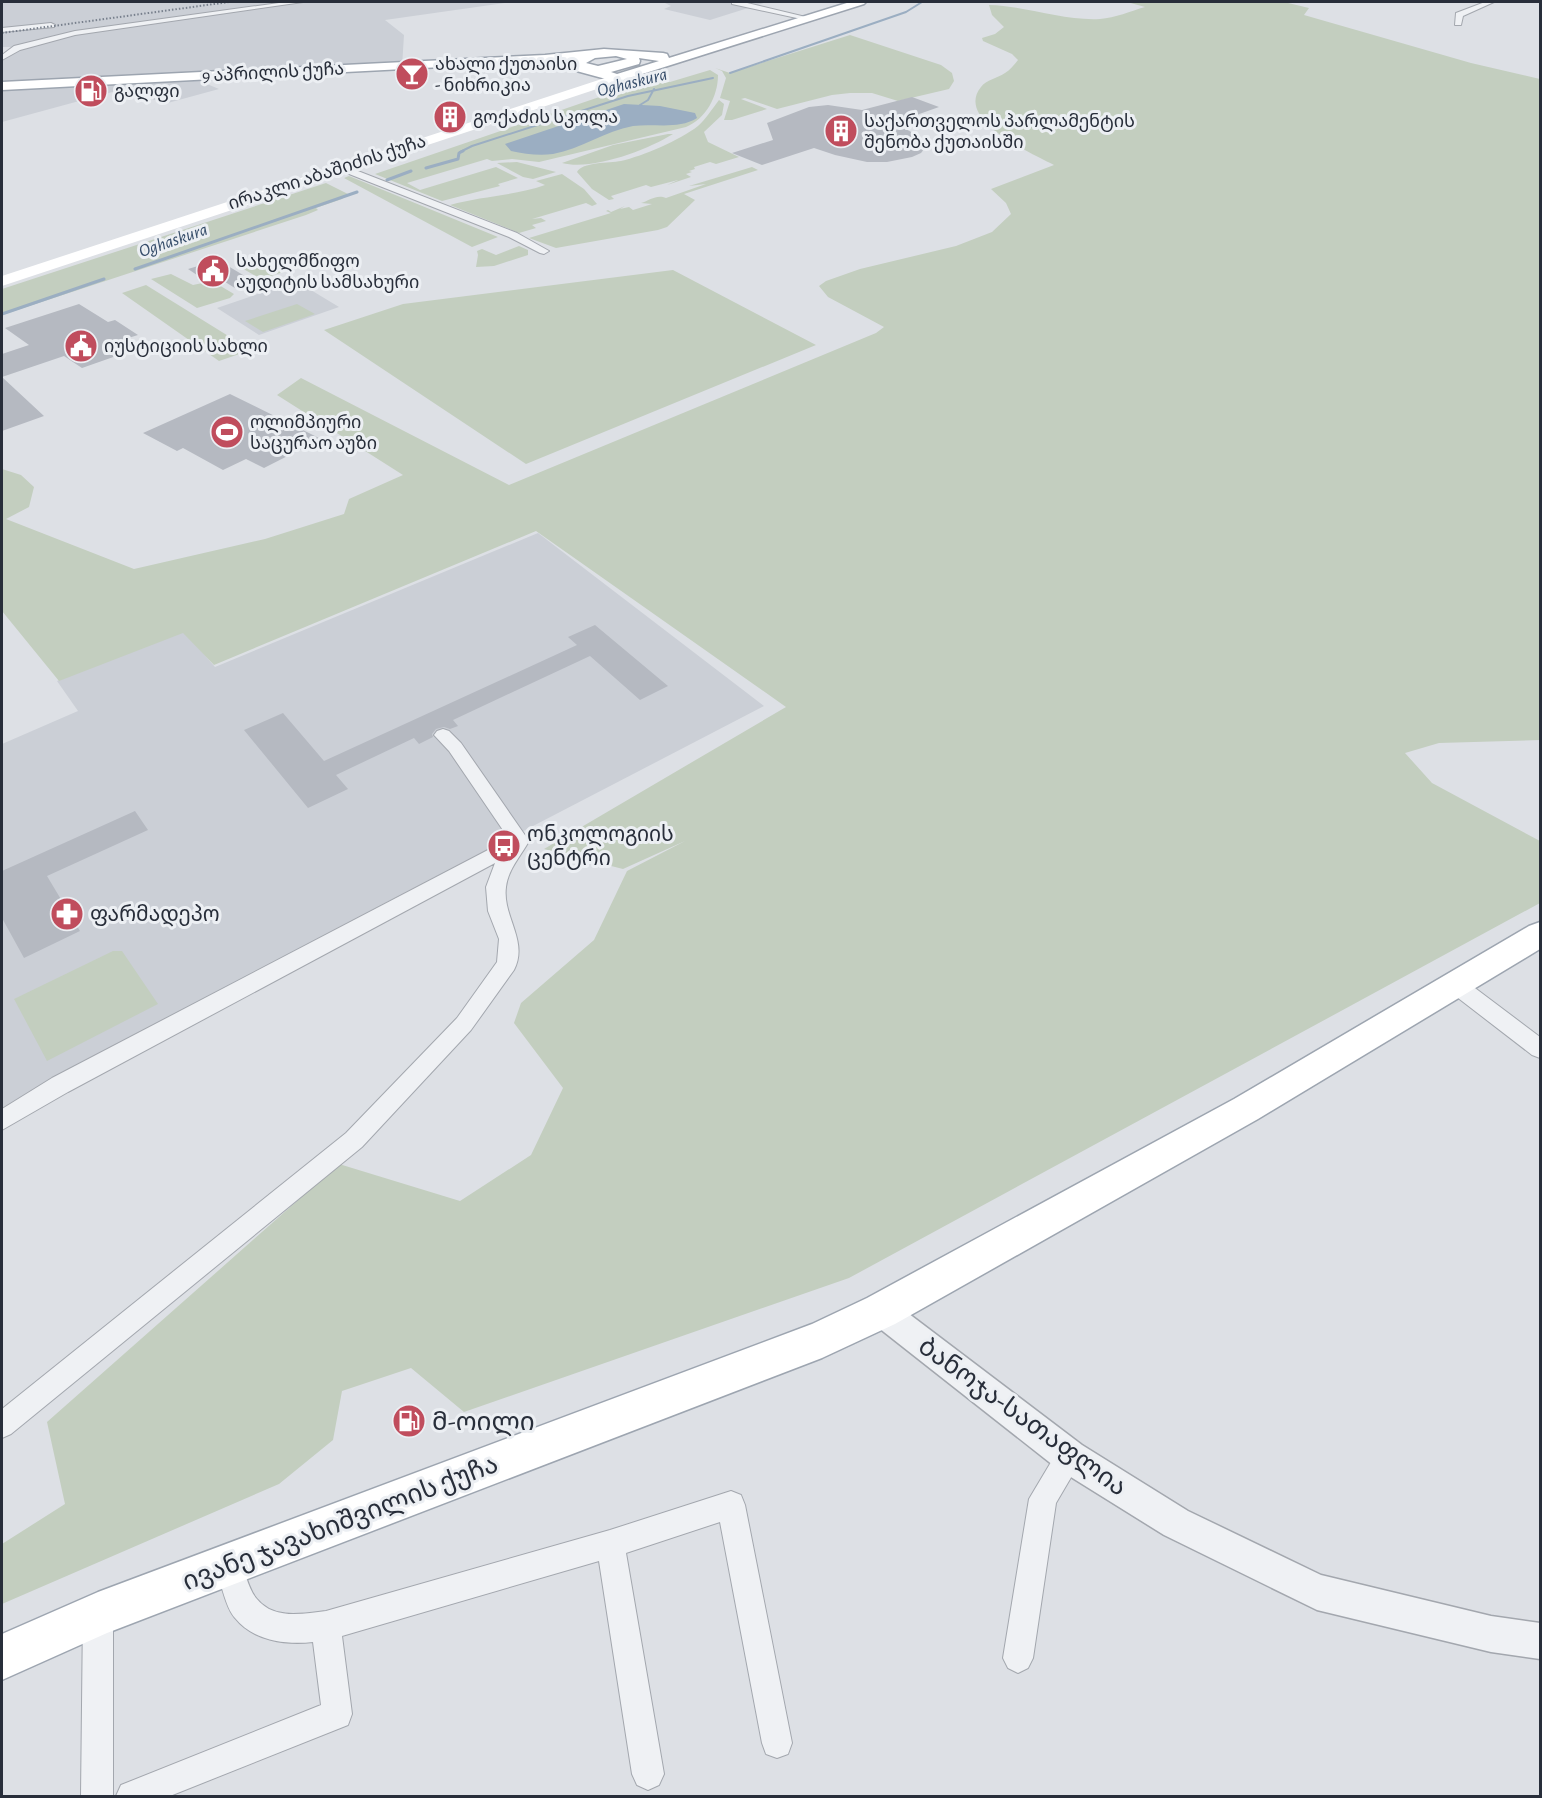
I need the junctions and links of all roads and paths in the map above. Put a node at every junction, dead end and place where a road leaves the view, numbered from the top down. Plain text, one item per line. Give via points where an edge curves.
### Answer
1 (299, 2) edge
2 (735, 2) edge
3 (860, 2) edge
4 (1490, 2) edge
5 (806, 18) junction
6 (1458, 23) dead end
7 (51, 25) dead end
8 (2, 30) edge
9 (592, 54) junction
10 (624, 54) junction
11 (2, 58) edge
12 (545, 59) junction
13 (674, 59) junction
14 (650, 68) junction
15 (588, 69) junction
16 (617, 78) junction
17 (597, 84) junction
18 (2, 86) edge
19 (342, 168) junction
20 (543, 251) dead end
21 (2, 281) edge
22 (443, 735) dead end
23 (520, 841) junction
24 (1540, 934) edge
25 (1456, 985) junction
26 (1540, 1049) edge
27 (2, 1120) edge
28 (881, 1311) junction
29 (2, 1425) edge
30 (1070, 1457) junction
31 (610, 1544) junction
32 (229, 1564) junction
33 (98, 1614) junction
34 (326, 1626) junction
35 (1540, 1641) edge
36 (2, 1657) edge
37 (1018, 1658) dead end
38 (777, 1743) dead end
39 (648, 1774) dead end
40 (98, 1797) edge
41 (132, 1797) edge

1 - 11 street via 75,33 18,48
2 - 5 street
3 - 5 main road, ირაკლი აბაშიძის ქუჩა
4 - 6 street via 1459,15
5 - 13 main road, ირაკლი აბაშიძის ქუჩა
7 - 8 street
9 - 10 main road, 9 აპრილის ქუჩა
9 - 12 main road, 9 აპრილის ქუჩა
9 - 15 main road via 578,63
10 - 13 main road, 9 აპრილის ქუჩა
10 - 14 main road via 647,61
10 - 15 main road via 634,61 604,70
12 - 15 main road, 9 აპრილის ქუჩა
12 - 18 main road, 9 აპრილის ქუჩა
13 - 14 main road, ირაკლი აბაშიძის ქუჩა
14 - 16 main road, ირაკლი აბაშიძის ქუჩა
15 - 16 main road
15 - 17 main road via 597,77
16 - 17 main road, ირაკლი აბაშიძის ქუჩა
17 - 19 main road, ირაკლი აბაშიძის ქუჩა
19 - 20 street
19 - 21 main road, ირაკლი აბაშიძის ქუჩა
22 - 23 street
23 - 27 street via 60,1085
23 - 29 street via 506,859 496,887 498,911 509,939 507,964 464,1024 354,1140
24 - 25 main road, ივანე ჯავახიშვილის ქუჩა
25 - 26 street
25 - 28 main road, ივანე ჯავახიშვილის ქუჩა via 1246,1109
28 - 30 street, ბანოჯა-სათაფლია
28 - 32 main road, ივანე ჯავახიშვილის ქუჩა via 822,1339
30 - 35 street, ბანოჯა-სათაფლია via 1176,1523 1317,1592 1491,1634
30 - 37 street via 1043,1499
31 - 34 street
31 - 38 street via 731,1505
31 - 39 street
32 - 33 main road, ივანე ჯავახიშვილის ქუჩა
32 - 34 street via 244,1607 263,1623 293,1630
33 - 36 main road, ივანე ჯავახიშვილის ქუჩა
33 - 40 street
34 - 41 street via 337,1714

